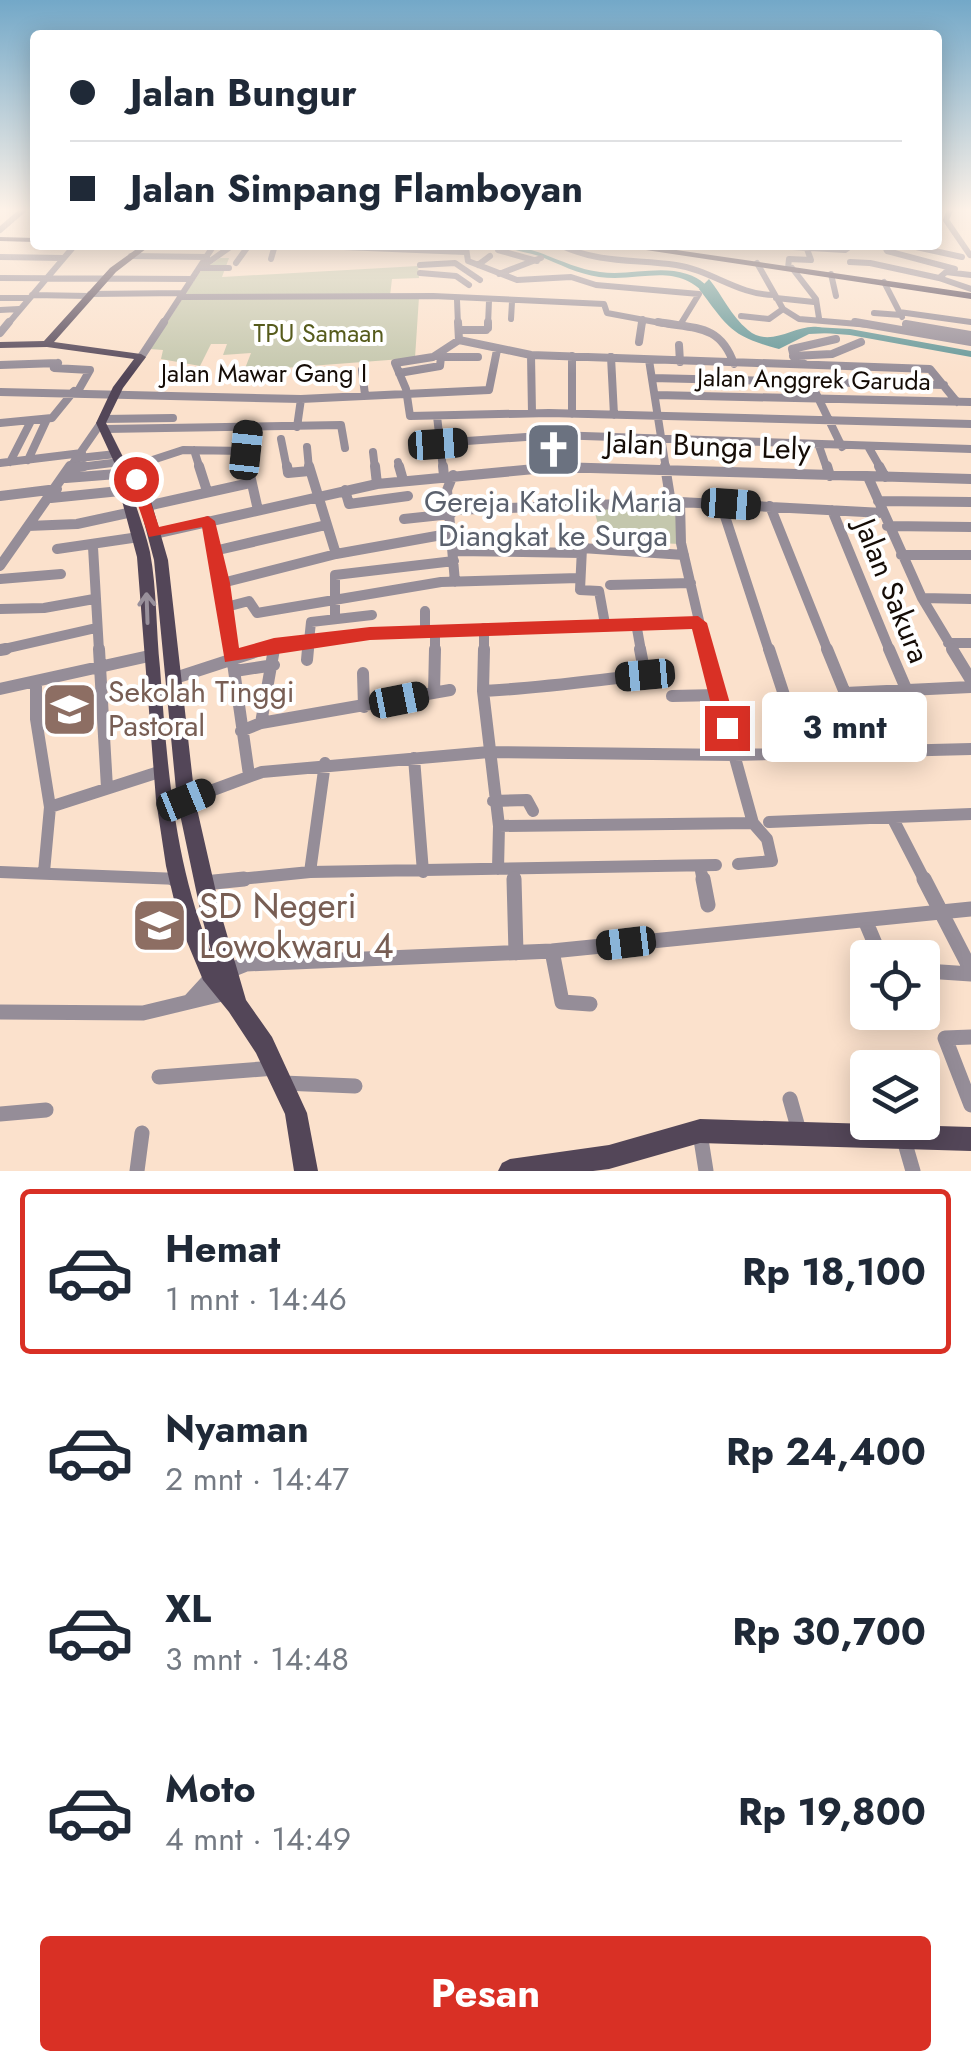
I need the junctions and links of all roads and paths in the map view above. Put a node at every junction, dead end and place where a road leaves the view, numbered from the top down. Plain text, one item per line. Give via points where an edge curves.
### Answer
1 (58, 265) edge
2 (120, 265) edge
3 (203, 265) edge
4 (206, 265) edge
5 (234, 265) edge
6 (420, 265) edge
7 (445, 265) edge
8 (457, 265) edge
9 (522, 265) edge
10 (611, 265) edge
11 (673, 265) edge
12 (682, 265) edge
13 (753, 265) edge
14 (771, 265) edge
15 (789, 265) edge
16 (871, 265) edge
17 (878, 265) edge
18 (939, 265) edge
19 (478, 266) edge
20 (201, 268) junction
21 (790, 268) junction
22 (420, 269) junction
23 (626, 269) junction
24 (497, 273) junction
25 (971, 273) edge
26 (831, 274) junction
27 (45, 278) junction
28 (104, 278) junction
29 (939, 278) junction
30 (192, 279) junction
31 (2, 280) edge
32 (480, 280) junction
33 (554, 280) junction
34 (882, 281) junction
35 (469, 285) junction
36 (622, 287) junction
37 (513, 289) dead end
38 (971, 292) edge
39 (89, 295) junction
40 (182, 295) junction
41 (554, 295) junction
42 (30, 296) junction
43 (422, 296) junction
44 (836, 296) dead end
45 (775, 297) junction
46 (0, 298) edge
47 (453, 298) junction
48 (489, 302) junction
49 (510, 302) junction
50 (814, 302) junction
51 (782, 309) junction
52 (0, 312) edge
53 (17, 312) junction
54 (874, 313) dead end
55 (900, 314) junction
56 (740, 316) dead end
57 (643, 318) junction
58 (818, 318) junction
59 (511, 319) dead end
60 (971, 322) edge
61 (3, 324) edge
62 (680, 326) junction
63 (907, 328) junction
64 (0, 333) edge
65 (459, 335) junction
66 (836, 338) dead end
67 (971, 338) edge
68 (638, 342) dead end
69 (861, 342) dead end
70 (557, 343) dead end
71 (46, 344) junction
72 (0, 345) edge
73 (679, 345) dead end
74 (75, 347) junction
75 (497, 350) junction
76 (531, 355) junction
77 (556, 356) junction
78 (572, 356) junction
79 (792, 356) junction
80 (141, 357) junction
81 (437, 357) junction
82 (478, 357) dead end
83 (611, 357) junction
84 (649, 360) junction
85 (680, 362) junction
86 (58, 363) junction
87 (734, 364) junction
88 (0, 365) edge
89 (803, 367) junction
90 (835, 368) junction
91 (362, 370) dead end
92 (652, 378) junction
93 (810, 382) junction
94 (944, 384) junction
95 (406, 390) junction
96 (76, 391) junction
97 (0, 392) edge
98 (118, 393) junction
99 (365, 395) junction
100 (656, 395) junction
101 (301, 399) junction
102 (818, 400) junction
103 (957, 402) junction
104 (971, 402) edge
105 (532, 413) junction
106 (572, 414) junction
107 (614, 415) junction
108 (437, 416) junction
109 (659, 416) junction
110 (173, 418) dead end
111 (47, 420) junction
112 (31, 421) junction
113 (0, 423) edge
114 (830, 423) junction
115 (103, 424) junction
116 (971, 424) edge
117 (297, 427) junction
118 (161, 428) junction
119 (248, 430) junction
120 (281, 440) dead end
121 (662, 440) junction
122 (438, 444) junction
123 (819, 446) junction
124 (307, 447) dead end
125 (842, 447) junction
126 (346, 448) dead end
127 (869, 448) junction
128 (971, 449) edge
129 (194, 450) junction
130 (246, 450) junction
131 (171, 452) junction
132 (373, 452) dead end
133 (81, 456) junction
134 (28, 460) junction
135 (5, 462) edge
136 (398, 462) dead end
137 (72, 468) junction
138 (670, 469) junction
139 (310, 471) junction
140 (125, 473) junction
141 (448, 476) junction
142 (830, 476) junction
143 (868, 477) junction
144 (885, 477) junction
145 (66, 478) junction
146 (403, 480) junction
147 (971, 480) edge
148 (250, 483) junction
149 (377, 484) junction
150 (207, 492) junction
151 (339, 492) junction
152 (54, 493) junction
153 (0, 496) edge
154 (408, 496) dead end
155 (317, 497) junction
156 (676, 502) junction
157 (971, 502) edge
158 (721, 504) junction
159 (770, 506) junction
160 (881, 507) junction
161 (139, 509) junction
162 (258, 510) junction
163 (832, 510) junction
164 (451, 512) junction
165 (404, 519) dead end
166 (208, 521) junction
167 (326, 525) junction
168 (28, 526) junction
169 (888, 526) junction
170 (971, 526) edge
171 (453, 532) junction
172 (147, 535) junction
173 (92, 547) junction
174 (57, 549) dead end
175 (214, 552) junction
176 (582, 553) junction
177 (336, 554) junction
178 (684, 555) junction
179 (901, 555) junction
180 (971, 555) edge
181 (454, 556) junction
182 (153, 562) junction
183 (0, 566) edge
184 (61, 574) dead end
185 (579, 578) junction
186 (0, 579) edge
187 (455, 582) junction
188 (222, 583) junction
189 (691, 583) junction
190 (604, 588) junction
191 (372, 590) junction
192 (333, 598) junction
193 (922, 598) junction
194 (94, 599) junction
195 (971, 599) edge
196 (226, 606) junction
197 (0, 610) edge
198 (424, 611) dead end
199 (335, 619) junction
200 (636, 623) junction
201 (698, 623) junction
202 (492, 624) junction
203 (604, 624) junction
204 (371, 625) junction
205 (96, 628) junction
206 (430, 631) junction
207 (309, 640) junction
208 (948, 643) junction
209 (971, 643) edge
210 (274, 645) junction
211 (0, 650) edge
212 (149, 656) junction
213 (231, 658) junction
214 (308, 660) dead end
215 (274, 665) junction
216 (100, 668) junction
217 (235, 671) junction
218 (363, 673) dead end
219 (663, 674) dead end
220 (645, 675) junction
221 (171, 680) junction
222 (36, 682) junction
223 (971, 684) edge
224 (0, 690) edge
225 (450, 690) dead end
226 (482, 691) junction
227 (907, 692) junction
228 (434, 694) junction
229 (719, 695) junction
230 (672, 696) dead end
231 (364, 707) junction
232 (261, 723) junction
233 (240, 731) junction
234 (971, 749) edge
235 (488, 752) junction
236 (803, 754) junction
237 (734, 755) junction
238 (414, 758) junction
239 (325, 763) junction
240 (162, 771) junction
241 (249, 774) junction
242 (107, 788) junction
243 (186, 800) junction
244 (493, 801) junction
245 (50, 807) junction
246 (533, 812) dead end
247 (971, 814) edge
248 (892, 818) junction
249 (769, 822) dead end
250 (753, 823) junction
251 (499, 826) junction
252 (194, 839) junction
253 (174, 848) junction
254 (738, 864) dead end
255 (716, 865) dead end
256 (700, 866) junction
257 (506, 869) junction
258 (0, 872) edge
259 (44, 872) junction
260 (310, 872) junction
261 (423, 872) junction
262 (180, 879) junction
263 (203, 884) junction
264 (708, 905) dead end
265 (971, 909) edge
266 (940, 911) junction
267 (865, 920) junction
268 (873, 940) edge
269 (552, 951) junction
270 (516, 953) junction
271 (940, 971) edge
272 (971, 972) edge
273 (226, 987) junction
274 (590, 1004) dead end
275 (0, 1012) edge
276 (971, 1037) edge
277 (272, 1062) junction
278 (159, 1076) dead end
279 (355, 1086) dead end
280 (790, 1099) dead end
281 (971, 1105) edge
282 (46, 1110) dead end
283 (0, 1114) edge
284 (700, 1131) junction
285 (142, 1133) dead end
286 (801, 1136) junction
287 (850, 1137) edge
288 (940, 1139) edge
289 (971, 1139) edge
290 (904, 1140) edge
291 (610, 1164) edge
292 (534, 1168) edge
293 (137, 1171) edge
294 (306, 1171) edge
295 (510, 1171) edge
296 (706, 1171) edge
297 (913, 1171) edge

1 - 27 street
2 - 28 main road
3 - 20 street
4 - 20 street
5 - 20 street
6 - 22 street
7 - 22 street
8 - 32 street
9 - 24 street
10 - 23 street
11 - 23 street
12 - 45 street
13 - 45 street
14 - 21 main road
15 - 21 street
16 - 34 street
17 - 29 street
18 - 25 street
19 - 24 street
20 - 30 street
21 - 26 main road
21 - 50 street
22 - 35 street
22 - 43 street
23 - 36 street
24 - 32 street
24 - 33 street
25 - 29 street
26 - 34 main road
26 - 44 street
27 - 28 street
27 - 31 street
27 - 42 street
28 - 30 street
28 - 39 main road
29 - 38 street
30 - 40 street
32 - 35 street
33 - 36 street
33 - 41 street
34 - 38 main road
34 - 55 street
35 - 47 street
36 - 62 street via 698,294
37 - 49 street
39 - 40 street
39 - 42 street
39 - 71 main road
40 - 43 street
40 - 80 street
41 - 49 street via 535,306
41 - 57 street
42 - 46 street
42 - 53 street
43 - 47 street
45 - 50 street
45 - 51 street
47 - 48 street
47 - 65 street
48 - 49 street
48 - 65 street via 487,329
49 - 59 street
50 - 58 street
51 - 56 street via 767,319
51 - 58 street via 799,319
52 - 53 street
53 - 61 street
54 - 55 street
55 - 60 street
55 - 63 street
57 - 62 street
57 - 68 street
58 - 63 street
61 - 64 street
62 - 87 street via 720,335
63 - 67 street
65 - 75 street
65 - 81 street
66 - 79 street via 792,349
69 - 79 street via 826,355
70 - 77 street
71 - 72 main road
71 - 74 main road
73 - 85 street
74 - 80 main road
74 - 86 street
75 - 76 street
75 - 95 street, Jalan Mawar Gang I via 492,388
76 - 77 street
76 - 105 street
77 - 78 street
78 - 83 street
78 - 106 street
79 - 90 street via 801,364
80 - 98 main road
81 - 82 street
81 - 95 street via 439,366 399,372
83 - 84 street
83 - 107 street
84 - 85 street
84 - 92 street
85 - 87 street
86 - 88 street
86 - 96 street via 54,368 90,370
87 - 89 street
89 - 90 street
89 - 93 street
90 - 94 street via 930,369
91 - 99 street
92 - 93 street
92 - 100 street
93 - 94 street
93 - 102 street
94 - 103 street
95 - 99 street, Jalan Mawar Gang I
95 - 108 street via 410,416
96 - 97 street, Jalan Mawar Gang I
96 - 98 street, Jalan Mawar Gang I
96 - 111 street
98 - 101 street, Jalan Mawar Gang I
98 - 115 main road
99 - 101 street, Jalan Mawar Gang I
100 - 102 street, Jalan Anggrek Garuda
100 - 109 street
101 - 117 street
102 - 103 street, Jalan Anggrek Garuda
102 - 114 street
103 - 104 street, Jalan Anggrek Garuda
105 - 106 street
105 - 108 street
106 - 107 street
107 - 109 street
108 - 122 street
109 - 114 street
109 - 121 street
110 - 115 street
111 - 112 street
111 - 134 street
112 - 113 street
112 - 135 street
114 - 116 street
114 - 125 street
115 - 118 street
115 - 133 street
115 - 140 main road
117 - 119 street
117 - 126 street via 342,425
118 - 119 street
118 - 131 street
119 - 130 street
120 - 139 street via 288,473
121 - 122 street via 553,436
121 - 123 street
121 - 138 street
122 - 141 street
123 - 125 street
123 - 142 street
124 - 139 street
125 - 127 street
127 - 128 street
127 - 144 street
129 - 130 street
129 - 131 street
129 - 150 street
130 - 148 street
131 - 140 street
132 - 149 street
133 - 134 street
133 - 137 street
133 - 140 street
134 - 135 street
136 - 146 street
137 - 140 street
137 - 145 street
138 - 141 street, Jalan Bunga Lely via 579,466
138 - 142 street, Jalan Bunga Lely
138 - 156 street
139 - 155 street
140 - 145 street
140 - 152 street
140 - 161 main road
141 - 146 street, Jalan Bunga Lely
141 - 164 street
142 - 143 street, Jalan Bunga Lely
143 - 144 street, Jalan Bunga Lely
143 - 160 street
144 - 147 street, Jalan Bunga Lely
145 - 152 street
146 - 149 street, Jalan Bunga Lely
148 - 150 street
148 - 162 street
149 - 151 street, Jalan Bunga Lely
150 - 161 street
151 - 154 street via 348,504
151 - 155 street, Jalan Bunga Lely
152 - 153 street
152 - 168 street
155 - 162 street, Jalan Bunga Lely
155 - 167 street
156 - 158 street
156 - 164 street
156 - 178 street
157 - 160 street
158 - 159 street
158 - 236 street
159 - 163 street
159 - 227 street via 846,694
160 - 163 street
160 - 169 street
161 - 168 street via 77,524
161 - 172 main road
162 - 166 street, Jalan Bunga Lely
163 - 227 street, Jalan Sakura
164 - 165 street
164 - 171 street
166 - 172 street, Jalan Bunga Lely
166 - 175 street
167 - 175 street
167 - 177 street
168 - 183 street
169 - 170 street
169 - 179 street
171 - 177 street
171 - 181 street
172 - 173 street, Jalan Bunga Lely
172 - 182 main road
173 - 174 street, Jalan Bunga Lely
173 - 194 street
175 - 188 street
176 - 178 street via 583,548
176 - 181 street
176 - 185 street
177 - 188 street
178 - 189 street
179 - 180 street
179 - 193 street
181 - 187 street
181 - 192 street via 337,574
212 -> 182 main road
182 - 221 main road
184 - 186 street
185 - 187 street
185 - 190 street via 580,590
187 - 191 street
188 - 196 street
189 - 190 street
189 - 201 street
190 - 203 street
191 - 192 street
191 - 204 street
192 - 196 street via 257,613 249,601
192 - 199 street
193 - 195 street
193 - 208 street
194 - 197 street
194 - 205 street
196 - 213 street
198 - 206 street
199 - 204 street
199 - 207 street via 311,622
200 - 201 street
200 - 203 street
200 - 220 street
201 - 229 street
202 - 203 street
202 - 206 street
202 - 226 street
204 - 206 street
204 - 207 street
205 - 211 street
205 - 216 street
206 - 228 street
207 - 210 street
207 - 214 street
208 - 209 street
208 - 223 street
210 - 213 street
210 - 215 street
212 - 216 street
212 - 240 main road
213 - 217 street
213 - 221 street
215 - 217 street
215 - 232 street
216 - 222 street
216 - 242 street
217 - 233 street
218 - 231 street
219 - 220 street
220 - 226 street
221 - 243 main road
222 - 224 street
222 - 245 street
223 - 227 street
225 - 228 street
226 - 235 street
228 - 231 street
229 - 230 street
229 - 237 street
231 - 232 street
232 - 233 street
233 - 241 street
234 - 236 street
235 - 237 street
235 - 238 street
235 - 244 street
236 - 237 street
237 - 250 street
238 - 239 street
238 - 261 street
239 - 241 street
239 - 260 street
240 - 242 street
240 - 253 main road
241 - 243 street
242 - 245 street
243 - 252 main road
244 - 246 street via 527,800
244 - 251 street
245 - 259 street
247 - 248 street
248 - 249 street
248 - 266 street
250 - 251 street
250 - 254 street via 767,839 772,861
251 - 257 street
252 - 253 main road
252 - 263 main road
253 - 262 main road
255 - 256 street
256 - 257 street
256 - 264 street
257 - 261 street
257 - 270 street
258 - 259 street
259 - 262 street
260 - 261 street
260 - 263 street
262 - 273 main road via 191,926
263 - 273 main road
265 - 266 street
266 - 267 street
266 - 272 street
267 - 268 street
267 - 269 street
269 - 270 street
269 - 274 street via 562,1002
270 - 273 street via 251,964
271 - 272 street
273 - 275 street via 120,1016
273 - 277 main road
276 - 281 street via 946,1038 945,1044
277 - 278 street
277 - 279 street
277 - 294 main road via 296,1112
280 - 286 street
282 - 283 street
284 - 286 main road
284 - 291 main road
284 - 296 street
285 - 293 street
286 - 287 main road
288 - 289 main road
290 - 297 street
291 - 292 main road
292 - 295 main road

